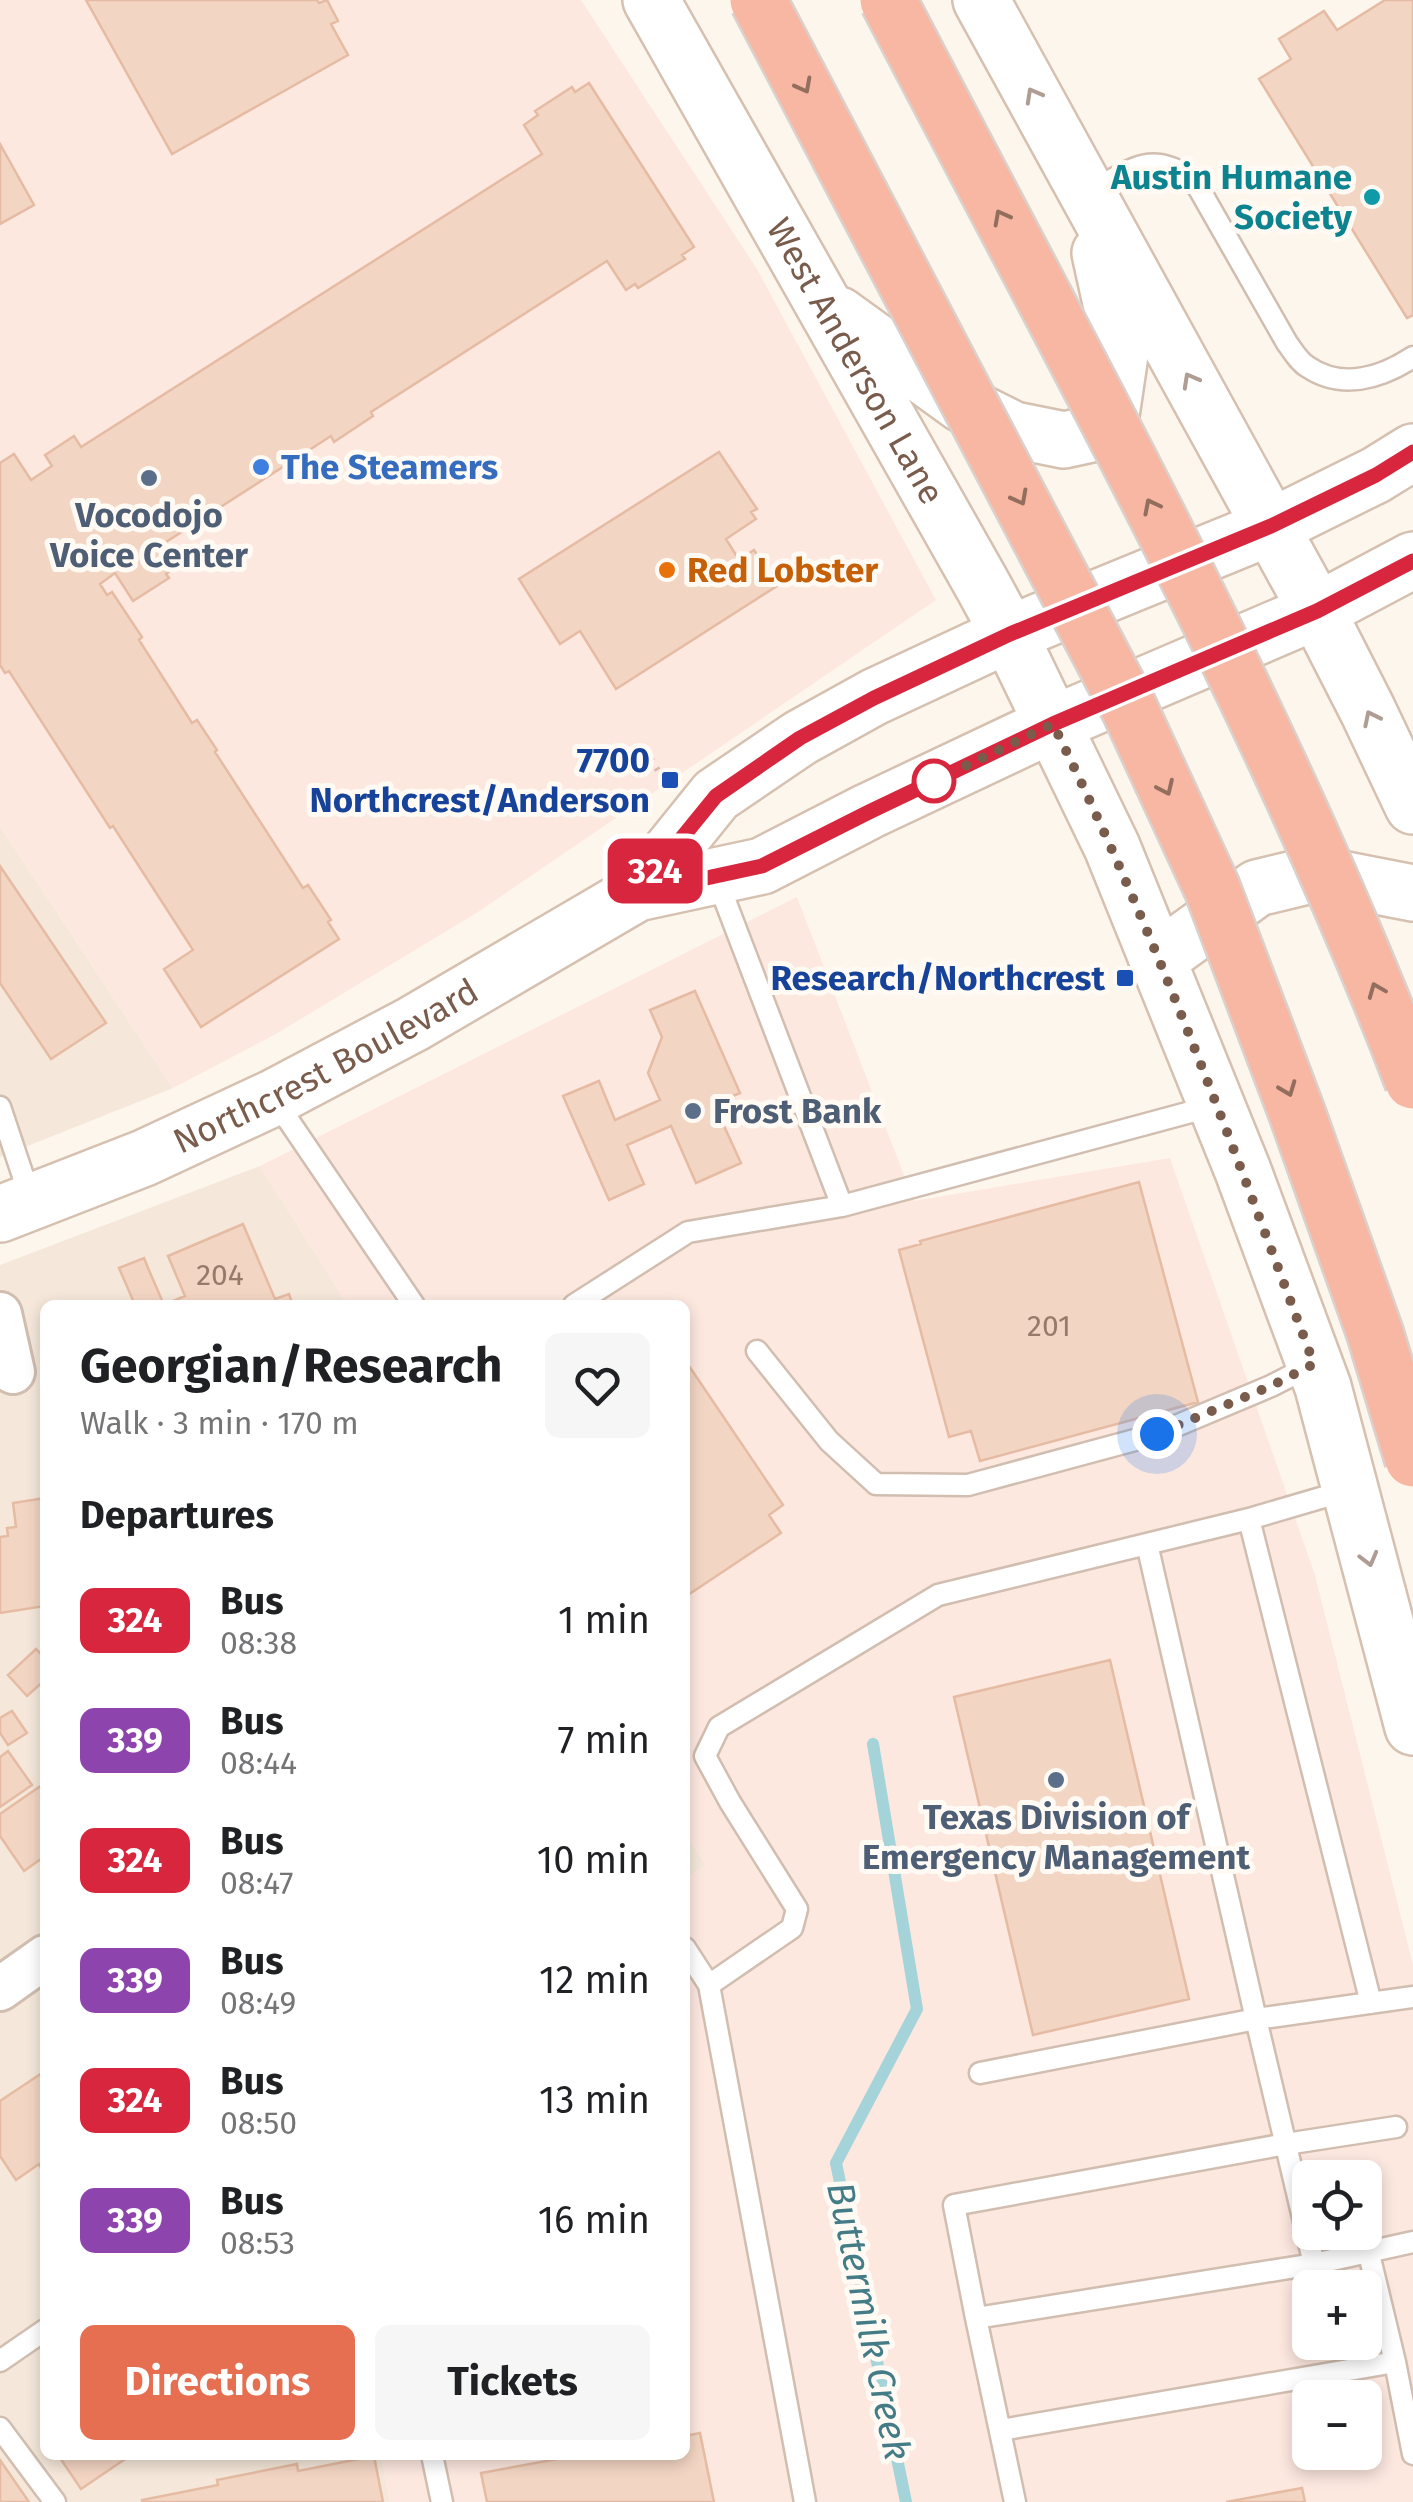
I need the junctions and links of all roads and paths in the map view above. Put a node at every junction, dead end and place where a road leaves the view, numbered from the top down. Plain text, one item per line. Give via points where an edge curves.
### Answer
1 (650, 0) edge
2 (758, 0) edge
3 (888, 0) edge
4 (981, 0) edge
5 (1087, 193) junction
6 (824, 305) junction
7 (1413, 357) edge
8 (1413, 452) edge
9 (1271, 526) junction
10 (1413, 560) edge
11 (1317, 611) junction
12 (1010, 634) junction
13 (1053, 724) junction
14 (651, 759) dead end
15 (669, 788) dead end
16 (1413, 806) edge
17 (716, 876) junction
18 (637, 893) junction
19 (1413, 893) edge
20 (1157, 960) junction
21 (1413, 1081) edge
22 (273, 1098) junction
23 (1216, 1105) junction
24 (0, 1107) edge
25 (842, 1206) junction
26 (16, 1208) edge
27 (411, 1300) edge
28 (582, 1300) edge
29 (0, 1314) edge
30 (756, 1351) dead end
31 (1314, 1364) junction
32 (13, 1372) dead end
33 (1413, 1458) edge
34 (1350, 1490) junction
35 (1249, 1519) junction
36 (1146, 1544) junction
37 (1413, 1727) edge
38 (690, 1955) edge
39 (40, 1961) edge
40 (710, 1985) junction
41 (0, 1988) edge
42 (1413, 1996) edge
43 (1370, 2003) junction
44 (1256, 2019) junction
45 (980, 2073) dead end
46 (1396, 2127) dead end
47 (1286, 2144) junction
48 (1413, 2242) edge
49 (1382, 2248) edge
50 (1368, 2250) joint
51 (1314, 2264) junction
52 (976, 2318) junction
53 (40, 2333) edge
54 (0, 2361) edge
55 (1395, 2362) junction
56 (0, 2428) edge
57 (1000, 2430) junction
58 (1413, 2454) edge
59 (433, 2460) edge
60 (55, 2502) edge
61 (442, 2502) edge
62 (805, 2502) edge
63 (1015, 2502) edge

1 - 6 main road, West Anderson Lane
2 -> 33 highway, bridge via 1129,708 1212,888 1304,1131
21 -> 3 highway, bridge via 1314,841 1230,665
5 -> 4 main road
5 - 6 main road via 1121,348 1110,422 1096,433 1064,440 1014,430 962,404
5 - 7 lane via 1154,162 1176,168 1194,180 1304,366 1341,381 1367,378
9 -> 5 main road
6 - 12 main road, West Anderson Lane
8 - 9 main road, Northcrest Boulevard
9 - 11 main road
9 - 12 main road, Northcrest Boulevard
10 - 11 main road, Northcrest Boulevard
11 - 13 main road, Northcrest Boulevard
16 -> 11 main road
12 - 13 main road, West Anderson Lane
12 - 18 main road, Northcrest Boulevard via 800,738 716,796
13 - 17 main road, Northcrest Boulevard via 762,866
13 - 20 main road, West Anderson Lane
14 - 15 path
17 - 18 main road, Northcrest Boulevard
17 - 25 lane
18 - 22 main road, Northcrest Boulevard
19 - 20 main road via 1315,874 1257,888
20 - 23 main road, West Anderson Lane
22 - 26 main road, Northcrest Boulevard
22 - 27 lane
23 - 25 lane
23 - 31 main road, West Anderson Lane
24 - 26 lane
25 - 28 lane via 688,1232
29 - 32 street
30 - 31 lane via 828,1440 876,1484 968,1486 1157,1434
31 - 34 main road, West Anderson Lane
34 - 35 lane
34 -> 37 main road, West Anderson Lane
35 - 36 lane
35 - 43 lane
36 - 40 lane via 938,1595 718,1727 705,1756 797,1909 792,1928
36 - 44 lane
38 - 40 lane
39 - 41 street
40 - 62 lane
42 - 43 lane
43 - 44 lane
44 - 45 lane
44 - 47 lane
46 - 47 lane
47 - 51 lane
47 - 52 lane via 954,2205
48 - 49 lane
50 - 51 lane
50 - 55 lane
51 - 52 lane
52 - 57 lane
53 - 54 lane
55 - 57 lane
55 - 58 lane
56 - 60 lane
57 - 63 lane
59 - 61 lane

